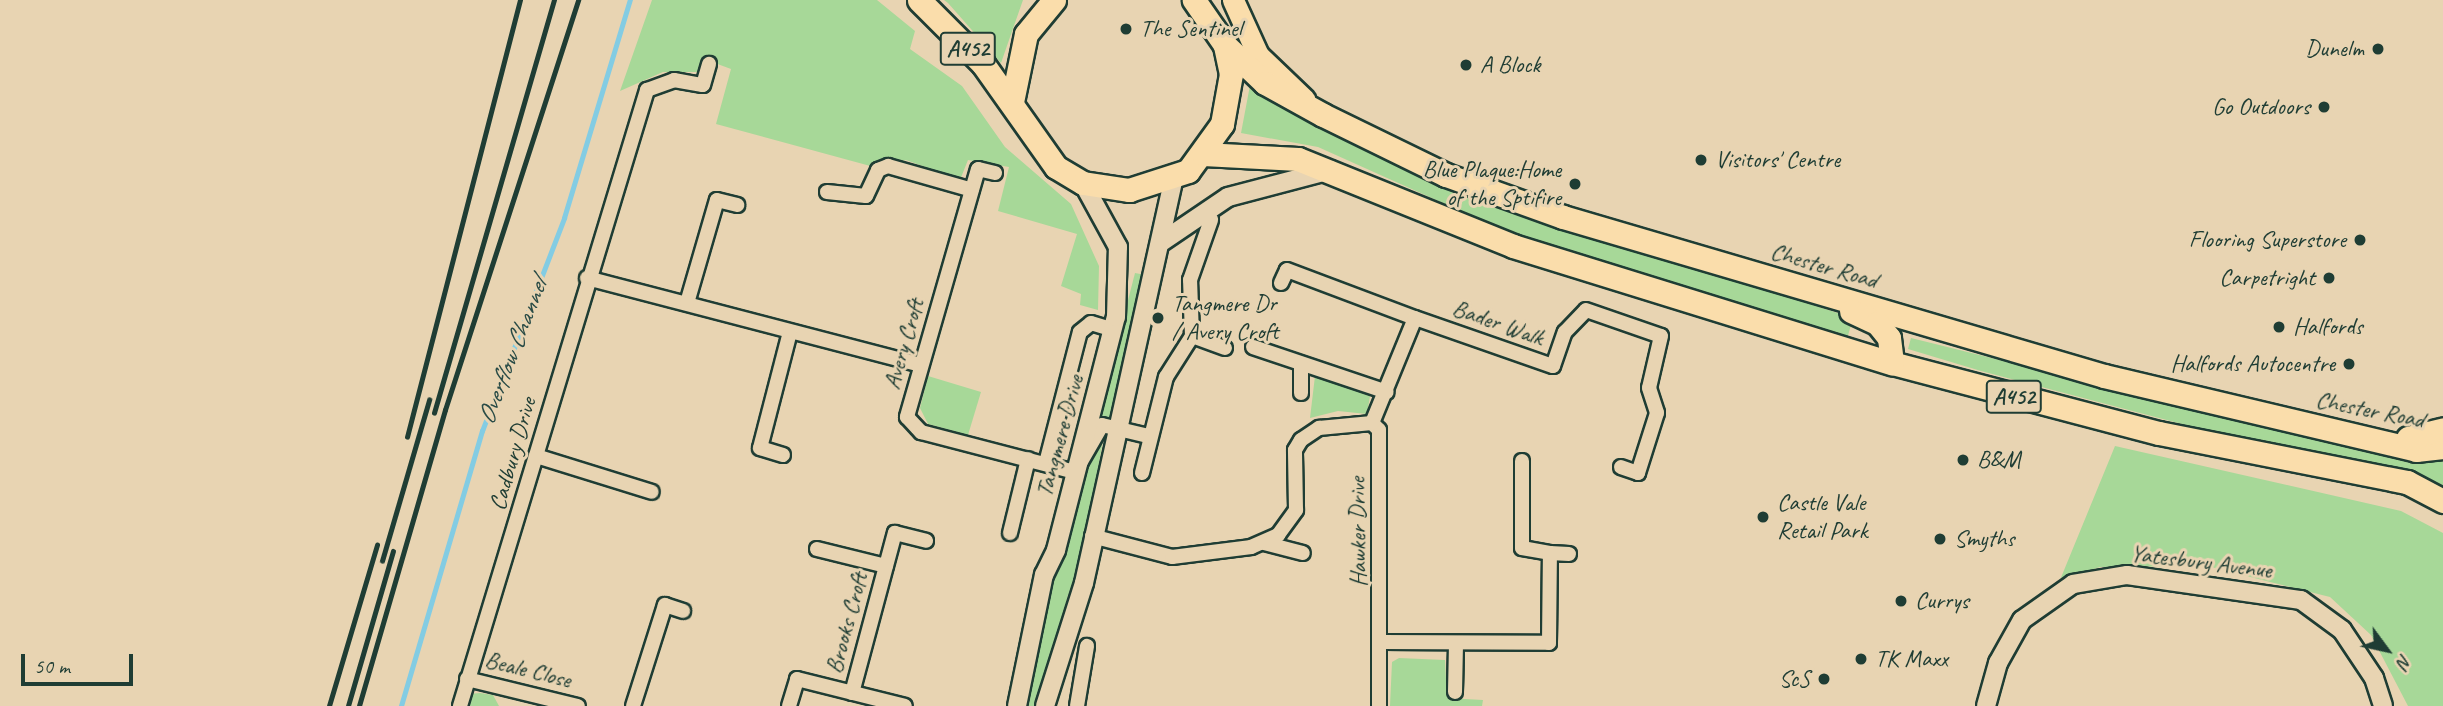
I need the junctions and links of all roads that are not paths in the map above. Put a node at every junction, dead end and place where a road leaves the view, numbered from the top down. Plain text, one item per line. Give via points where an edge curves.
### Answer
1 (919, 0) edge
2 (1054, 0) edge
3 (1233, 0) edge
4 (1203, 4) edge
5 (1225, 45) junction
6 (709, 64) dead end
7 (1012, 102) junction
8 (1324, 115) junction
9 (1203, 154) junction
10 (1331, 170) junction
11 (995, 173) dead end
12 (1174, 177) junction
13 (1083, 183) junction
14 (972, 190) junction
15 (827, 192) dead end
16 (737, 205) dead end
17 (1211, 220) dead end
18 (1163, 241) junction
19 (1751, 272) junction
20 (587, 278) junction
21 (1282, 283) dead end
22 (687, 303) junction
23 (1415, 318) junction
24 (1114, 330) junction
25 (790, 332) junction
26 (1192, 335) junction
27 (1253, 347) dead end
28 (1225, 348) dead end
29 (1892, 363) junction
30 (1301, 364) junction
31 (920, 365) junction
32 (1301, 393) dead end
33 (1386, 396) junction
34 (1372, 424) junction
35 (1119, 429) junction
36 (2443, 429) edge
37 (1148, 436) junction
38 (2356, 437) junction
39 (2443, 447) edge
40 (783, 455) dead end
41 (536, 456) junction
42 (1028, 459) junction
43 (1522, 461) dead end
44 (1046, 463) junction
45 (1621, 467) dead end
46 (2337, 469) junction
47 (1075, 472) junction
48 (1142, 473) dead end
49 (652, 492) dead end
50 (2443, 501) edge
51 (2443, 515) edge
52 (1010, 533) dead end
53 (1092, 536) junction
54 (926, 541) dead end
55 (1264, 543) junction
56 (817, 549) dead end
57 (1303, 552) dead end
58 (1550, 553) junction
59 (1569, 554) dead end
60 (886, 566) junction
61 (683, 611) dead end
62 (1383, 642) junction
63 (1456, 644) junction
64 (1087, 646) dead end
65 (467, 679) junction
66 (852, 692) junction
67 (1455, 692) dead end
68 (460, 706) edge
69 (578, 706) edge
70 (633, 706) edge
71 (789, 706) edge
72 (905, 706) edge
73 (1017, 706) edge
74 (1045, 706) edge
75 (1077, 706) edge
76 (1379, 706) edge
77 (1986, 706) edge
78 (2383, 706) edge

1 - 7 highway, A452
2 - 7 highway via 1026,34
3 - 8 main road via 1258,55
4 - 5 highway
5 - 8 highway, Chester Road / A452 via 1265,83
5 - 9 highway via 1229,103
6 - 20 street, Cadbury Drive via 703,85 674,80 648,90
7 - 13 highway via 1036,147
8 - 19 highway, Chester Road / A452 via 1446,175
9 - 10 highway, A452 via 1273,155
9 - 12 highway
10 - 18 street via 1228,197
10 - 29 highway, A452 via 1513,246
11 - 14 street, Avery Croft via 978,169
12 - 13 highway via 1129,190
12 - 18 street
13 - 24 street, Tangmere Drive via 1118,247
14 - 15 street via 888,166 878,170 866,196
14 - 31 street, Avery Croft
16 - 22 street via 717,200
17 - 26 street via 1190,280
18 - 35 street
19 - 29 highway, A452 via 1877,323 1889,338
19 - 38 highway, Chester Road / A452 via 2104,376
20 - 22 street
20 - 41 street, Cadbury Drive
21 - 23 street, Bader Walk via 1287,270
22 - 25 street
23 - 33 street, Bader Walk
23 - 45 street, Bader Walk via 1553,366 1565,332 1586,310 1661,336 1649,388 1657,413 1638,473
24 - 44 street via 1091,323 1080,332
24 - 47 street, Tangmere Drive
25 - 31 street
25 - 40 street via 760,448
26 - 28 street
26 - 37 street via 1166,377
27 - 30 street
29 - 46 highway, A452 via 2159,433
30 - 32 street
30 - 33 street
31 - 42 street, Avery Croft via 907,417 914,428
33 - 34 street
34 - 55 street via 1308,432 1295,450 1296,510
34 - 62 street, Hawker Drive via 1379,430
35 - 37 street
35 - 47 street via 1102,425
35 - 53 street
36 - 38 highway via 2412,438
37 - 48 street
38 - 39 highway, Chester Road / A452 via 2416,450
41 - 49 street
41 - 65 street, Cadbury Drive
42 - 44 street, Avery Croft
42 - 52 street
43 - 58 street via 1522,548
44 - 47 street, Avery Croft
46 - 50 highway, A452 via 2407,482
46 - 51 highway
47 - 73 street, Tangmere Drive via 1044,575
53 - 55 street via 1172,557
53 - 74 street via 1084,583
54 - 60 street, Brooks Croft via 895,533
55 - 57 street via 1273,550
56 - 60 street, Brooks Croft
58 - 59 street
58 - 63 street via 1549,643
60 - 66 street, Brooks Croft
61 - 70 street via 665,605
62 - 63 street
62 - 76 street, Hawker Drive
63 - 67 street
64 - 75 street
65 - 68 street, Cadbury Drive
65 - 69 street, Beale Close
66 - 71 street, Brooks Croft via 797,679
66 - 72 street, Brooks Croft
77 - 78 street, Yatesbury Avenue via 1998,663 2022,620 2073,584 2127,575 2301,600 2342,630 2374,677

